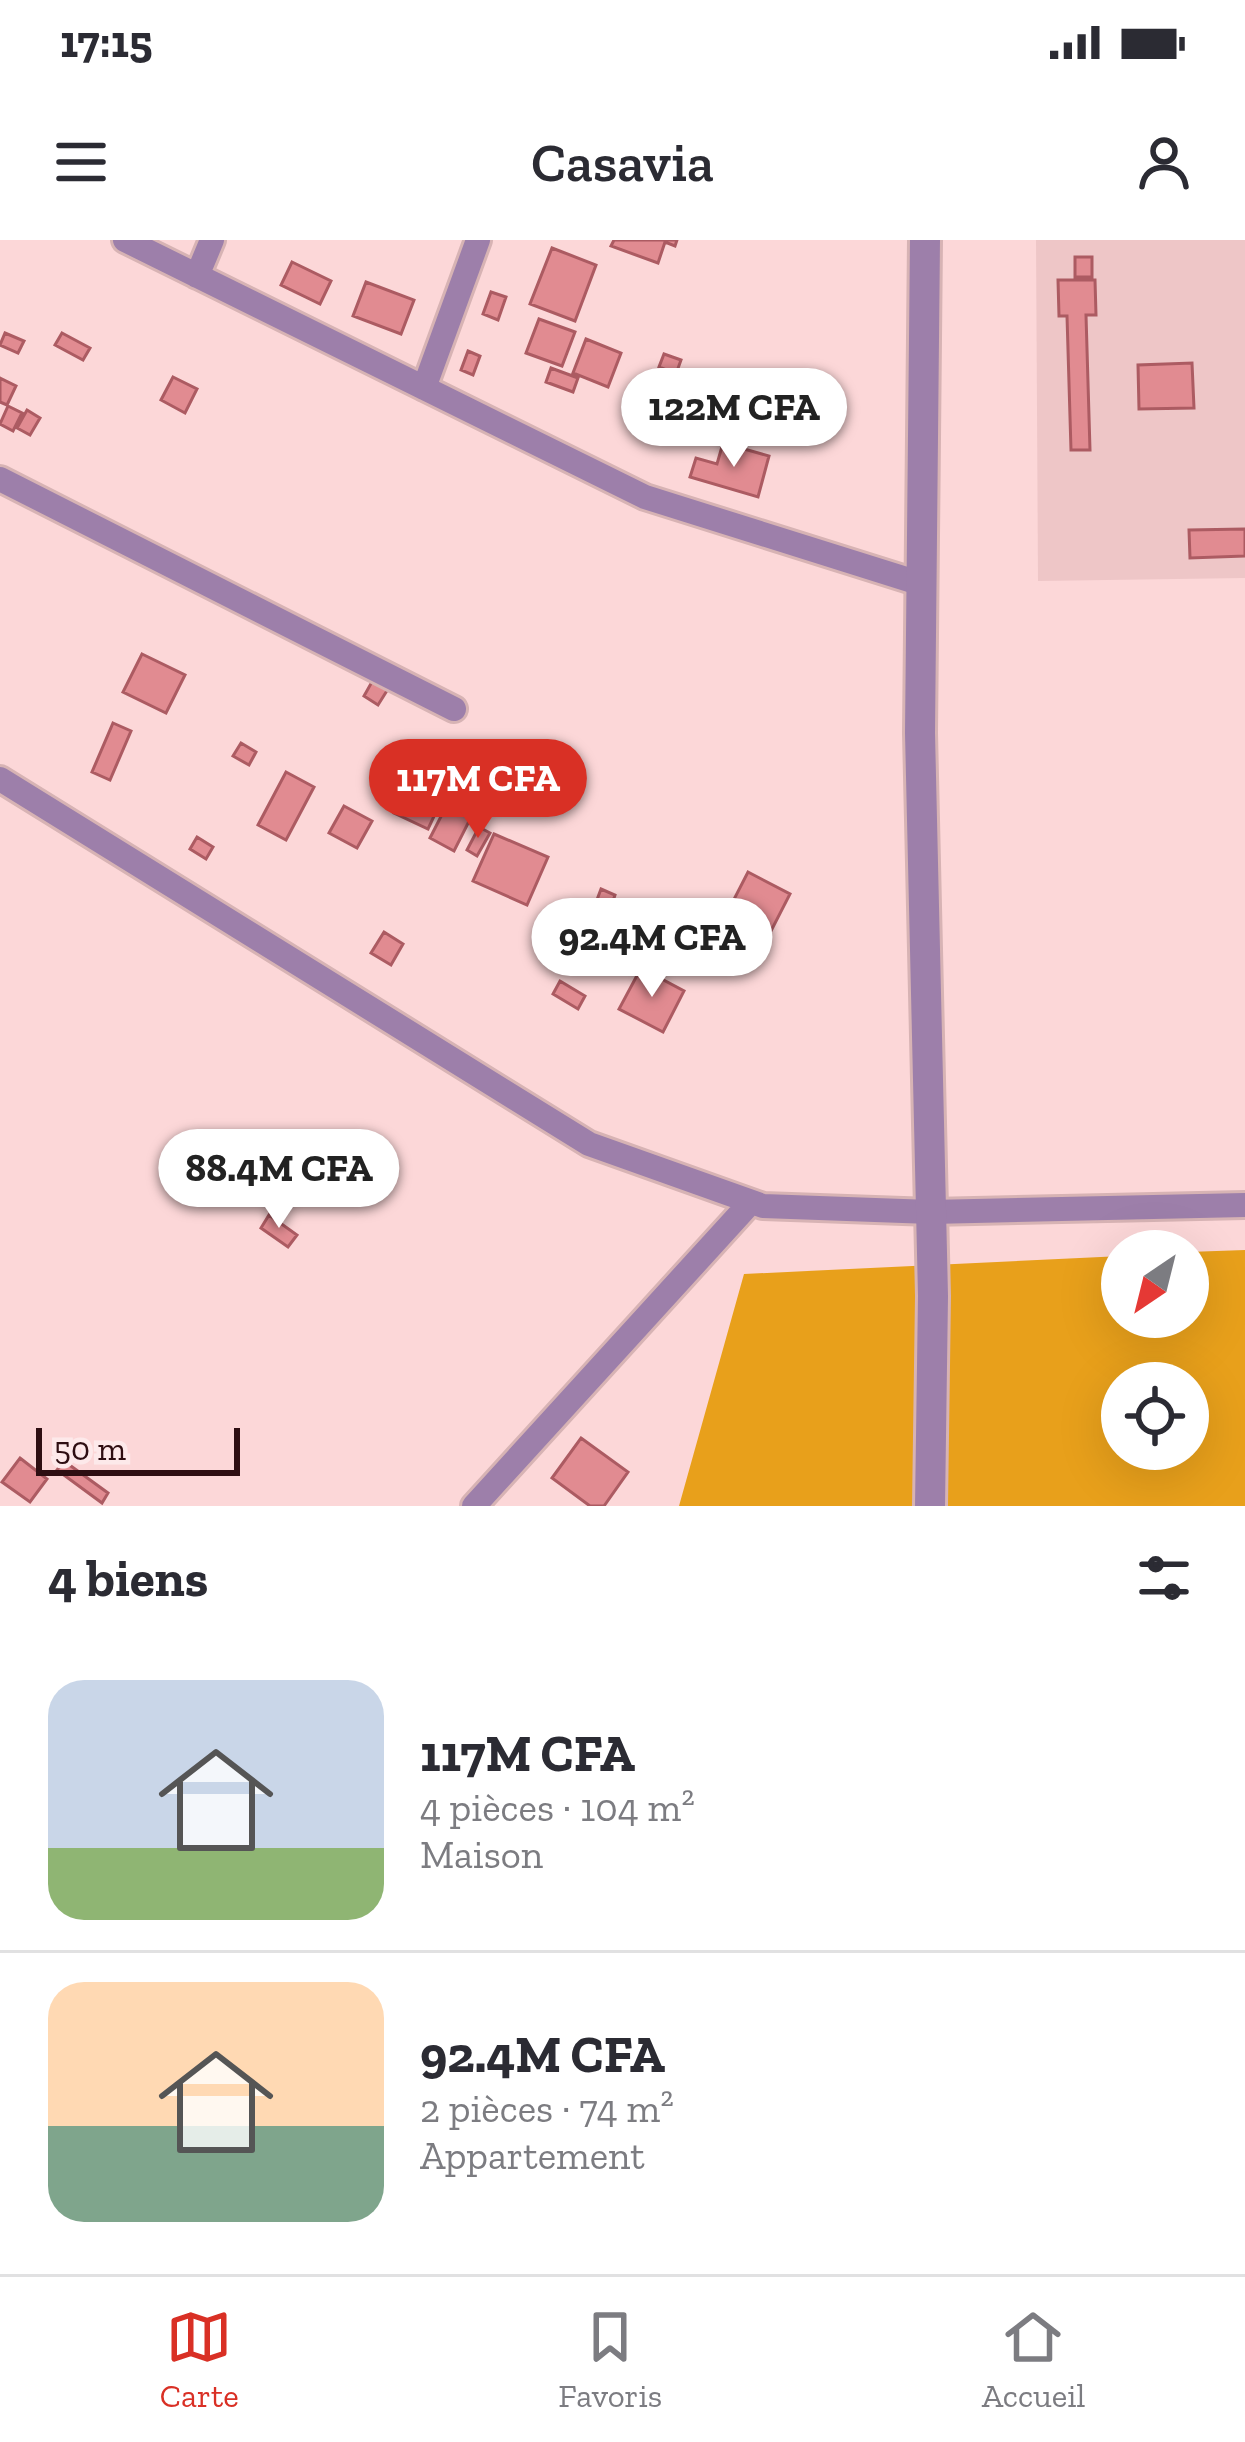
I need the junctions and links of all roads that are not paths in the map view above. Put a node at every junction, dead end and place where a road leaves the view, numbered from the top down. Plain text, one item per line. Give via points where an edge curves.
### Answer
1 (125, 240) edge
2 (212, 240) edge
3 (478, 240) edge
4 (925, 240) edge
5 (197, 276) junction
6 (424, 388) junction
7 (0, 478) edge
8 (922, 584) junction
9 (454, 709) dead end
10 (0, 779) edge
11 (751, 1202) junction
12 (1245, 1205) edge
13 (931, 1212) junction
14 (474, 1506) edge
15 (930, 1506) edge

1 - 5 street
2 - 5 street
3 - 6 street
4 - 8 street
5 - 6 street
6 - 8 street via 645,497
7 - 9 street
8 - 13 street
10 - 11 street via 589,1144
11 - 13 street
11 - 14 street
12 - 13 street
13 - 15 street

